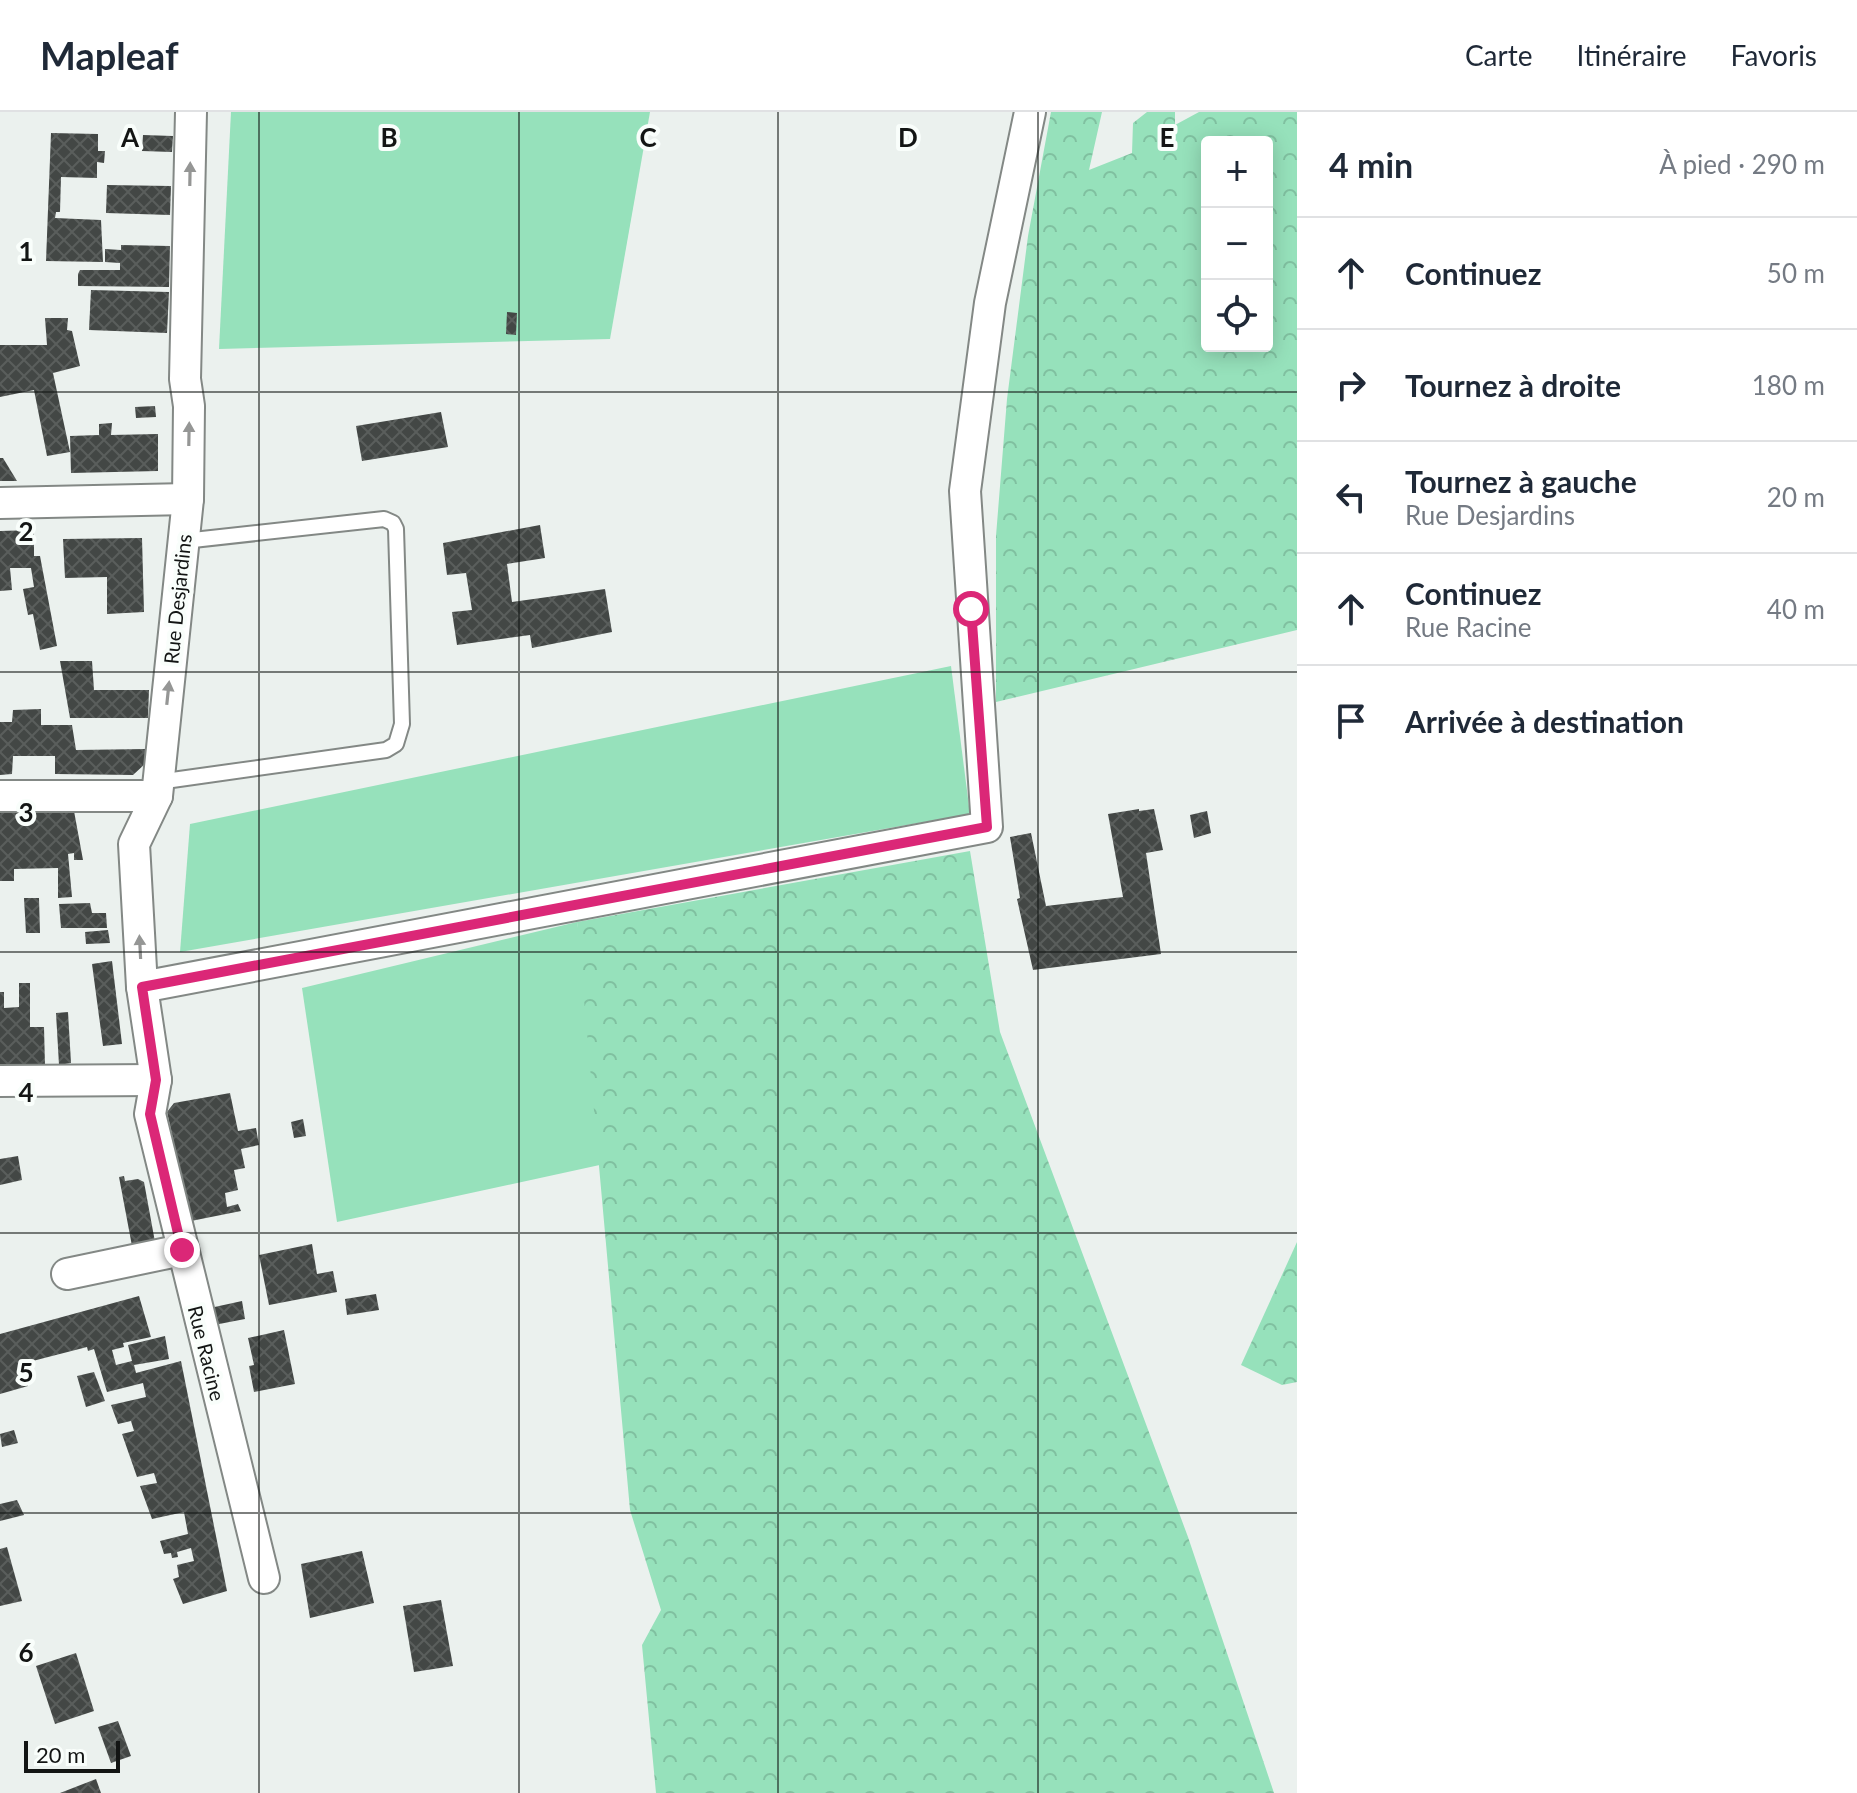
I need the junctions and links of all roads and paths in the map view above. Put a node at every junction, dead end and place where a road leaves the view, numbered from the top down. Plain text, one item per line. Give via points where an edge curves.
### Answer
1 (191, 112) edge
2 (1030, 112) edge
3 (188, 499) junction
4 (0, 503) edge
5 (184, 541) junction
6 (157, 789) junction
7 (0, 796) edge
8 (142, 987) junction
9 (156, 1080) junction
10 (0, 1081) edge
11 (182, 1250) junction
12 (67, 1274) dead end
13 (264, 1578) dead end

3 -> 1 street, Rue Desjardins
2 - 8 street via 990,303 965,491 987,827
3 - 4 street
3 - 5 street, Rue Desjardins
6 -> 5 street, Rue Desjardins
5 - 6 lane via 384,519 393,523 402,724 396,744 386,750
6 - 7 street
8 -> 6 street, Rue Desjardins via 134,844
8 - 9 street, Rue Desjardins
9 - 10 street
9 - 11 street, Rue Racine via 150,1114
11 - 12 street
11 - 13 street, Rue Racine

